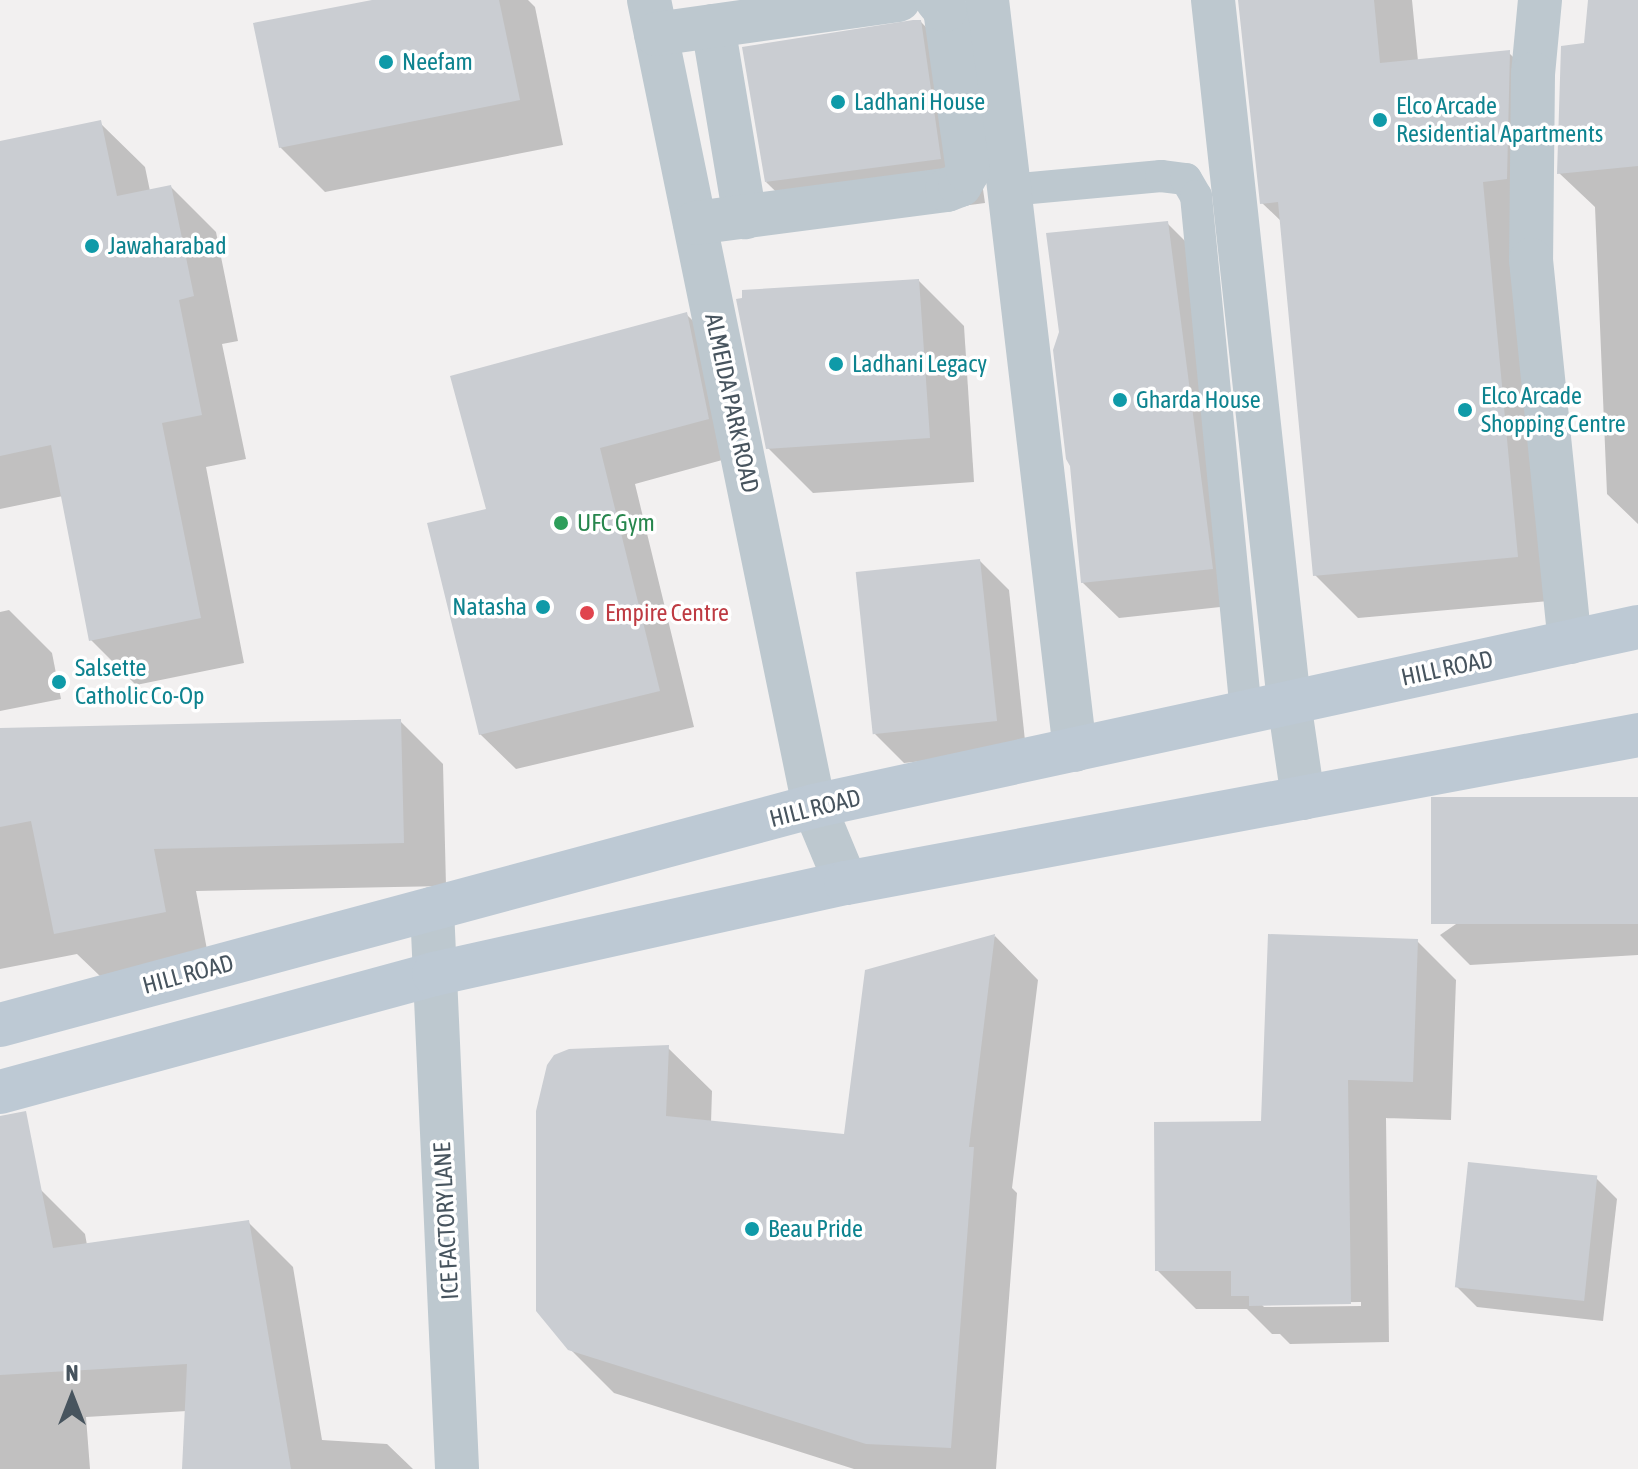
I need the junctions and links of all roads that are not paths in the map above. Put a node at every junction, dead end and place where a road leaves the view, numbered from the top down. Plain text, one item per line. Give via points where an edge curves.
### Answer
1 (899, 0) edge
2 (937, 0) edge
3 (987, 0) edge
4 (1213, 0) edge
5 (1540, 0) edge
6 (653, 17) edge
7 (713, 26) junction
8 (1010, 190) junction
9 (745, 217) junction
10 (695, 223) junction
11 (1638, 627) edge
12 (1570, 642) junction
13 (1289, 702) junction
14 (1246, 712) junction
15 (1638, 735) edge
16 (1075, 750) junction
17 (1303, 798) junction
18 (814, 806) junction
19 (846, 883) junction
20 (432, 909) junction
21 (434, 974) junction
22 (0, 1025) edge
23 (0, 1092) edge
24 (457, 1469) edge

1 - 7 street
2 - 9 street via 945,10 968,171 960,185
3 - 8 street
4 - 13 street
5 - 12 street via 1533,74 1531,260
6 - 7 street
6 - 10 street, ALMEIDA PARK ROAD
7 - 9 street
8 - 14 lane via 1161,176 1186,179 1196,196
8 - 16 street
9 - 10 street
10 - 18 street, ALMEIDA PARK ROAD
11 - 12 main road, HILL ROAD
12 - 13 main road, HILL ROAD
13 - 14 main road, HILL ROAD
13 - 17 street
14 - 16 main road, HILL ROAD
15 - 17 main road
16 - 18 main road, HILL ROAD
17 - 19 main road
18 - 19 street, ALMEIDA PARK ROAD
18 - 20 main road, HILL ROAD
19 - 21 main road
20 - 21 street, ICE FACTORY LANE
20 - 22 main road, HILL ROAD
21 - 23 main road
21 - 24 street, ICE FACTORY LANE

